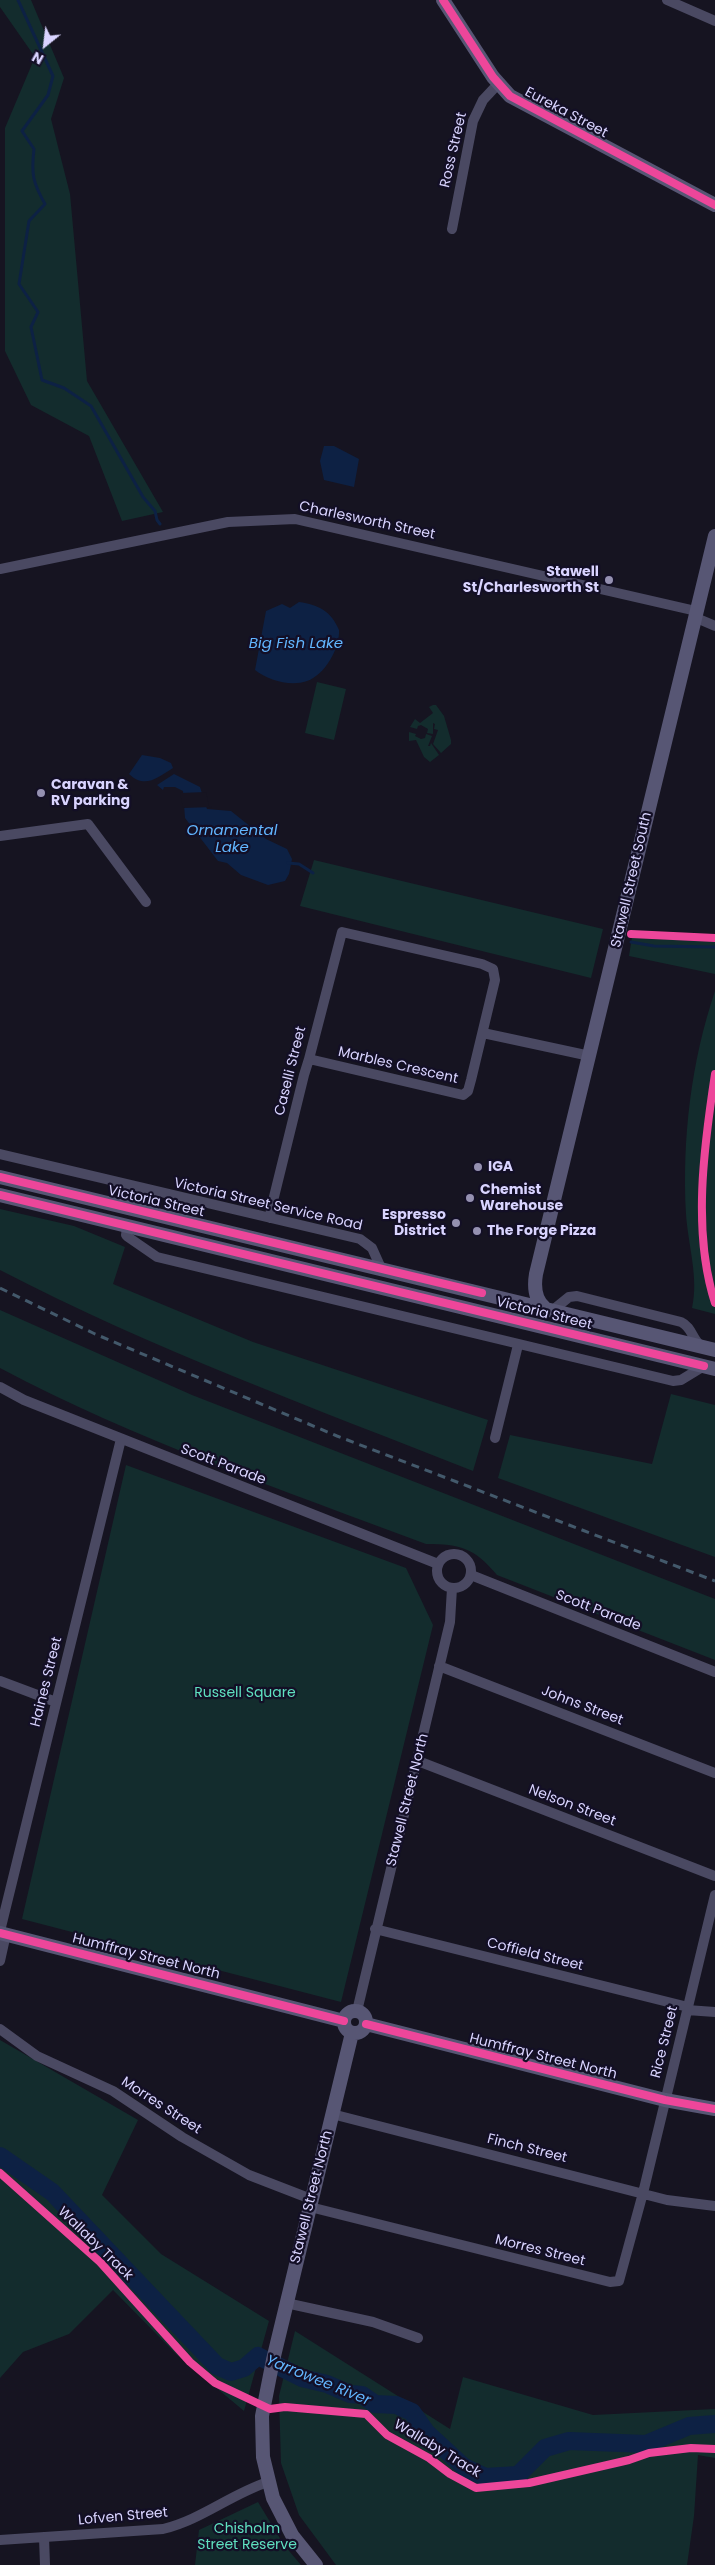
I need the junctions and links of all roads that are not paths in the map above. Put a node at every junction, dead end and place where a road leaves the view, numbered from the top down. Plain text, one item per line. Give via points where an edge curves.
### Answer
1 (444, 0) edge
2 (666, 0) edge
3 (715, 21) edge
4 (498, 84) junction
5 (715, 205) edge
6 (452, 229) dead end
7 (715, 536) edge
8 (0, 569) edge
9 (695, 614) junction
10 (715, 626) edge
11 (0, 836) edge
12 (146, 902) dead end
13 (342, 932) joint
14 (483, 1033) junction
15 (590, 1056) junction
16 (309, 1059) junction
17 (0, 1154) edge
18 (0, 1177) edge
19 (134, 1187) junction
20 (0, 1195) edge
21 (130, 1209) junction
22 (270, 1218) junction
23 (548, 1224) junction
24 (127, 1227) junction
25 (381, 1268) junction
26 (524, 1303) junction
27 (549, 1309) junction
28 (535, 1325) junction
29 (518, 1345) junction
30 (708, 1349) edge
31 (710, 1367) edge
32 (0, 1387) edge
33 (495, 1438) dead end
34 (122, 1439) junction
35 (438, 1564) junction
36 (471, 1575) junction
37 (452, 1588) junction
38 (439, 1666) junction
39 (715, 1672) edge
40 (0, 1681) edge
41 (56, 1702) junction
42 (418, 1761) junction
43 (715, 1773) edge
44 (715, 1876) edge
45 (715, 1895) edge
46 (375, 1929) junction
47 (2, 1933) edge
48 (0, 1961) edge
49 (687, 2008) junction
50 (357, 2012) junction
51 (715, 2012) edge
52 (344, 2021) junction
53 (366, 2024) junction
54 (0, 2029) edge
55 (352, 2033) junction
56 (665, 2100) junction
57 (715, 2109) edge
58 (332, 2114) junction
59 (643, 2193) junction
60 (311, 2203) junction
61 (715, 2206) edge
62 (618, 2282) joint
63 (286, 2302) junction
64 (418, 2338) dead end
65 (268, 2482) junction
66 (44, 2537) junction
67 (0, 2540) edge
68 (45, 2565) edge
69 (316, 2565) edge

1 - 4 street, Eureka Street
2 - 3 street
4 - 5 street, Eureka Street via 519,102
4 - 6 street, Ross Street via 481,102 473,121
7 - 9 street, Stawell Street South
8 - 9 street, Charlesworth Street via 218,523 295,519
9 - 10 street, Charlesworth Street
9 - 15 street, Stawell Street South
11 - 12 street via 88,824
13 - 14 street, Marbles Crescent via 493,969 495,980
13 - 16 street, Caselli Street
14 - 15 street
14 - 16 street, Marbles Crescent via 468,1091 464,1095
15 - 23 street, Stawell Street South
16 - 22 street, Caselli Street
17 - 19 street, Victoria Street Service Road
18 - 21 street, Victoria Street
19 - 21 street
19 - 22 street, Victoria Street Service Road
20 - 24 street, Victoria Street
21 - 24 street
21 - 25 street, Victoria Street
22 - 25 street, Victoria Street Service Road via 364,1241 372,1248
23 - 26 street, Stawell Street South via 535,1257
23 - 27 street, Stawell Street South via 535,1283 538,1300
24 - 28 street, Victoria Street
24 - 29 street via 126,1235 157,1257
25 - 26 street, Victoria Street
26 - 27 street, Victoria Street
26 - 28 street
27 - 30 street, Victoria Street
27 - 30 street via 571,1296 681,1322 688,1326 695,1341
28 - 31 street, Victoria Street
29 - 31 street via 672,1381
29 - 33 street
32 - 34 street, Scott Parade via 24,1400
34 - 35 street, Scott Parade
34 - 41 street, Haines Street
35 - 36 street via 446,1556 456,1553 471,1565
35 - 37 street via 439,1580
36 - 37 street via 461,1587
36 - 39 street, Scott Parade
37 - 38 street, Stawell Street North via 450,1622
38 - 42 street, Stawell Street North
38 - 43 street, Johns Street
40 - 41 street
41 - 47 street, Haines Street
42 - 44 street, Nelson Street
42 - 46 street, Stawell Street North
45 - 49 street, Rice Street
46 - 49 street, Coffield Street
46 - 50 street, Stawell Street North
47 - 48 street, Haines Street
47 - 52 street, Humffray Street North
49 - 51 street, Coffield Street
49 - 56 street, Rice Street
50 - 52 street via 347,2014
50 - 53 street via 364,2017
52 - 55 street via 346,2029
53 - 55 street via 361,2032
53 - 56 street, Humffray Street North
54 - 60 street, Morres Street via 37,2056 113,2091 182,2137 249,2175
55 - 58 street, Stawell Street North
56 - 57 street, Humffray Street North
56 - 59 street, Rice Street
58 - 59 street, Finch Street
58 - 60 street, Stawell Street North
59 - 61 street, Finch Street via 672,2201
59 - 62 street, Rice Street via 623,2274
60 - 62 street, Morres Street
60 - 63 street, Stawell Street North
63 - 64 street via 373,2322
63 - 65 street, Stawell Street North via 264,2406 263,2457
65 - 66 street, Lofven Street via 170,2528
65 - 69 street, Stawell Street North via 283,2520
66 - 67 street, Lofven Street
66 - 68 street

